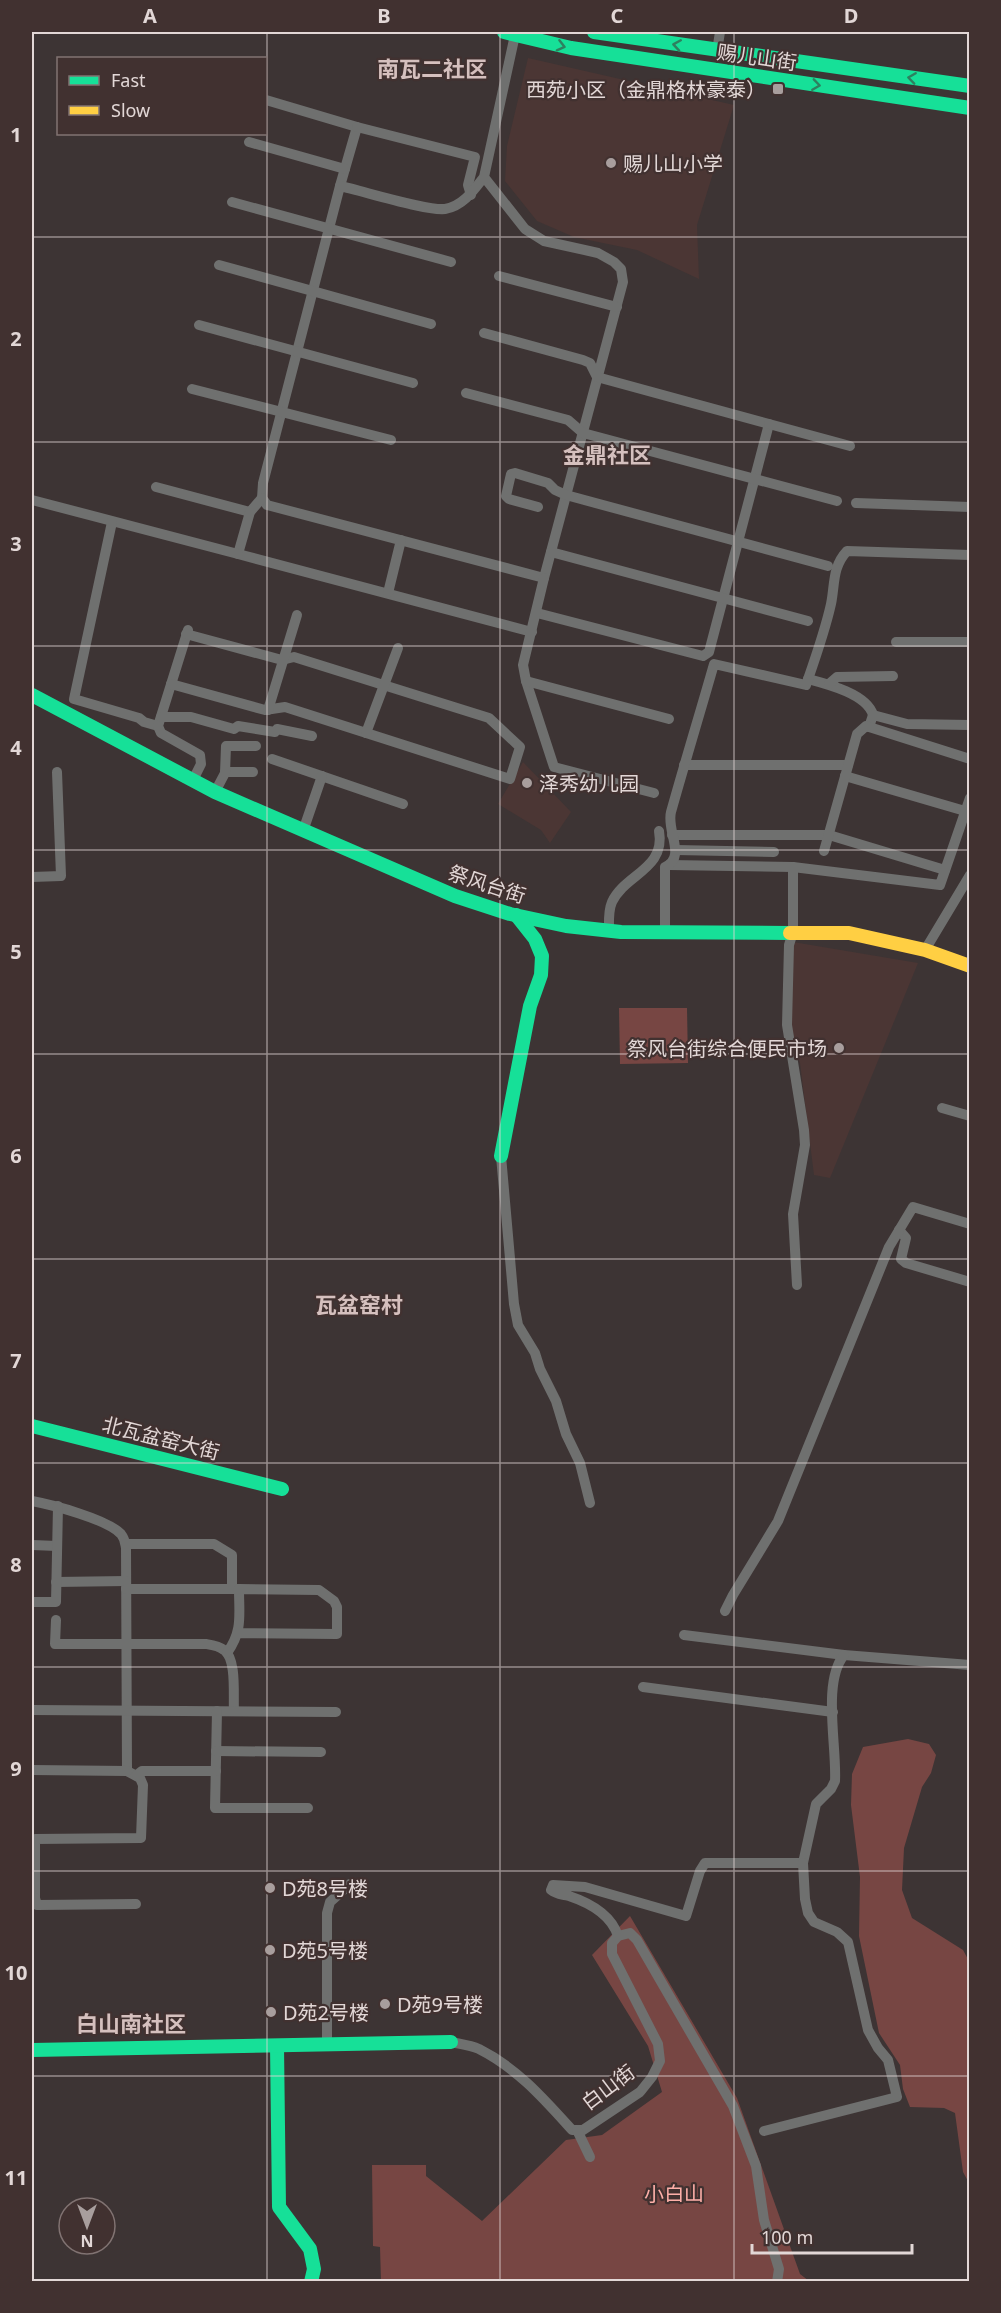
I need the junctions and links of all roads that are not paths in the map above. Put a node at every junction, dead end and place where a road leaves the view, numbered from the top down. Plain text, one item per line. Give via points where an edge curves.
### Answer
1 (594, 32) edge
2 (720, 32) edge
3 (509, 33) edge
4 (717, 51) junction
5 (969, 86) edge
6 (267, 100) edge
7 (969, 108) edge
8 (357, 127) junction
9 (249, 142) dead end
10 (345, 169) junction
11 (484, 177) junction
12 (340, 186) junction
13 (471, 195) junction
14 (232, 202) dead end
15 (329, 229) junction
16 (450, 262) dead end
17 (219, 265) dead end
18 (499, 276) dead end
19 (313, 292) junction
20 (616, 307) junction
21 (431, 324) dead end
22 (199, 325) dead end
23 (484, 333) dead end
24 (297, 352) junction
25 (597, 377) junction
26 (413, 383) dead end
27 (192, 389) dead end
28 (466, 393) dead end
29 (282, 412) junction
30 (769, 424) junction
31 (582, 433) junction
32 (391, 440) dead end
33 (850, 446) dead end
34 (755, 480) junction
35 (156, 487) dead end
36 (566, 495) junction
37 (262, 498) junction
38 (32, 500) edge
39 (837, 501) dead end
40 (856, 503) dead end
41 (538, 507) dead end
42 (969, 507) edge
43 (250, 512) junction
44 (112, 522) junction
45 (401, 540) junction
46 (738, 541) junction
47 (551, 552) junction
48 (238, 554) junction
49 (969, 555) edge
50 (828, 566) dead end
51 (544, 578) junction
52 (388, 593) junction
53 (723, 599) junction
54 (537, 613) junction
55 (297, 615) dead end
56 (808, 621) dead end
57 (532, 632) junction
58 (896, 642) dead end
59 (969, 642) edge
60 (398, 648) dead end
61 (282, 660) junction
62 (893, 676) dead end
63 (808, 679) junction
64 (526, 681) junction
65 (171, 684) junction
66 (829, 684) junction
67 (384, 685) junction
68 (32, 695) edge
69 (268, 710) junction
70 (873, 715) junction
71 (669, 719) dead end
72 (160, 721) junction
73 (969, 725) edge
74 (869, 727) junction
75 (366, 733) junction
76 (312, 736) dead end
77 (256, 746) dead end
78 (272, 759) dead end
79 (969, 759) edge
80 (684, 765) junction
81 (847, 770) junction
82 (57, 772) dead end
83 (225, 772) junction
84 (254, 772) dead end
85 (322, 776) junction
86 (193, 780) junction
87 (215, 792) junction
88 (654, 793) dead end
89 (969, 798) edge
90 (403, 804) dead end
91 (965, 811) junction
92 (303, 831) junction
93 (659, 831) dead end
94 (672, 835) junction
95 (829, 835) junction
96 (676, 850) junction
97 (824, 851) dead end
98 (774, 852) dead end
99 (669, 865) junction
100 (793, 867) junction
101 (945, 870) junction
102 (969, 875) edge
103 (32, 878) edge
104 (516, 915) junction
105 (609, 931) junction
106 (665, 932) junction
107 (793, 932) junction
108 (925, 951) junction
109 (969, 966) edge
110 (942, 1108) dead end
111 (969, 1116) edge
112 (501, 1156) joint
113 (969, 1224) edge
114 (899, 1230) junction
115 (969, 1282) edge
116 (797, 1285) dead end
117 (32, 1426) edge
118 (282, 1489) dead end
119 (32, 1501) edge
120 (590, 1503) dead end
121 (58, 1506) junction
122 (126, 1544) junction
123 (32, 1545) edge
124 (57, 1546) junction
125 (56, 1582) junction
126 (126, 1585) junction
127 (236, 1589) junction
128 (32, 1602) edge
129 (725, 1611) dead end
130 (56, 1620) dead end
131 (239, 1633) junction
132 (684, 1635) dead end
133 (126, 1644) junction
134 (227, 1653) junction
135 (844, 1655) junction
136 (969, 1665) edge
137 (644, 1688) dead end
138 (32, 1710) edge
139 (127, 1710) junction
140 (217, 1711) junction
141 (234, 1711) junction
142 (336, 1712) dead end
143 (833, 1712) junction
144 (216, 1751) junction
145 (321, 1752) dead end
146 (32, 1770) edge
147 (216, 1771) junction
148 (132, 1773) junction
149 (308, 1808) dead end
150 (33, 1839) edge
151 (803, 1863) junction
152 (350, 1884) dead end
153 (33, 1898) edge
154 (136, 1904) dead end
155 (618, 1936) junction
156 (451, 2042) joint
157 (327, 2045) junction
158 (277, 2046) junction
159 (32, 2050) edge
160 (577, 2130) junction
161 (764, 2131) dead end
162 (590, 2157) dead end
163 (311, 2282) edge
164 (777, 2282) edge

4 -> 1 main road, 赐儿山街
2 - 4 street
3 -> 7 main road, 赐儿山街 via 582,50
3 - 11 street
5 -> 4 main road, 赐儿山街
6 - 8 street
8 - 10 street
8 - 13 street via 475,157 468,185
9 - 10 street
10 - 12 street
11 - 13 street
11 - 20 street via 525,229 544,241 598,253 614,262 621,269 623,282
12 - 13 street via 427,207 445,208
12 - 15 street
14 - 15 street
15 - 16 street
15 - 19 street
17 - 19 street
18 - 20 street
19 - 21 street
19 - 24 street
20 - 25 street
22 - 24 street
23 - 25 street via 584,360
24 - 26 street
24 - 29 street
25 - 30 street
25 - 31 street
27 - 29 street
28 - 31 street via 568,420
29 - 32 street
29 - 37 street
30 - 33 street
30 - 34 street
31 - 34 street
31 - 36 street
34 - 39 street
34 - 46 street
35 - 43 street
36 - 41 street via 548,483 512,474 506,496
36 - 46 street
36 - 47 street
37 - 43 street
37 - 45 street via 267,505
38 - 44 street
40 - 42 street
43 - 48 street
44 - 48 street
44 - 72 street via 74,699 144,722
45 - 51 street
45 - 52 street
46 - 50 street
46 - 53 street
47 - 51 street
47 - 53 street
48 - 52 street
49 - 63 street via 847,551 834,576 831,603
51 - 54 street
52 - 57 street
53 - 54 street via 709,652 703,656
53 - 56 street
54 - 57 street
55 - 61 street
57 - 64 street via 524,664
58 - 59 street
60 - 67 street
61 - 65 street via 187,632
61 - 67 street via 294,657
61 - 69 street
62 - 66 street via 837,677
63 - 66 street
63 - 80 street via 806,685 714,664
64 - 71 street
64 - 88 street via 554,767
65 - 69 street
65 - 72 street
66 - 70 street via 869,707
67 - 75 street
67 - 75 street via 489,717 520,747 510,779
68 - 86 main road, 祭风台街
69 - 75 street via 285,707
70 - 73 street via 907,724
70 - 74 street
72 - 76 street via 191,717 234,729 277,729
72 - 86 street via 161,733 200,755
74 - 79 street
74 - 81 street via 857,734
77 - 83 street via 226,746
78 - 85 street
80 - 81 street
80 - 94 street via 669,820
81 - 91 street
81 - 95 street
82 - 103 street via 61,876
83 - 84 street
83 - 87 street
85 - 90 street
85 - 92 street
86 - 87 main road, 祭风台街
87 - 92 main road, 祭风台街
89 - 91 street
91 - 101 street
92 - 104 main road, 祭风台街 via 455,896
93 - 105 street via 659,849 654,860 612,902
94 - 95 street
94 - 96 street
95 - 97 street
95 - 101 street
96 - 98 street
96 - 99 street
99 - 100 street
99 - 106 street via 665,867
100 - 101 street via 940,885
100 - 107 street
102 - 108 street
104 - 105 main road, 祭风台街
104 - 112 main road via 535,939 542,956 541,975 530,1006
105 - 106 main road, 祭风台街
106 - 107 main road, 祭风台街
107 - 108 main road, 祭风台街 via 849,933
107 - 116 street via 789,945 787,1025 805,1144 793,1214
108 - 109 main road, 祭风台街
110 - 111 street
112 - 120 street via 518,1325 556,1401 580,1463
113 - 114 street via 913,1207
114 - 115 street via 906,1238 901,1259 906,1263
114 - 129 street via 778,1521
117 - 118 main road, 北瓦盆窑大街
119 - 121 street
121 - 122 street via 112,1527
121 - 124 street
122 - 126 street
122 - 127 street via 214,1544 232,1555
123 - 124 street
124 - 125 street
125 - 126 street
125 - 128 street via 56,1602
126 - 127 street
126 - 133 street
127 - 131 street
127 - 131 street via 319,1590 337,1607 337,1634
130 - 133 street via 55,1644
131 - 134 street
132 - 135 street
133 - 134 street via 206,1644
133 - 139 street
134 - 141 street via 233,1667
135 - 136 street
135 - 143 street via 834,1673
137 - 143 street
138 - 139 street
139 - 140 street
139 - 148 street
140 - 141 street
140 - 144 street
141 - 142 street
143 - 151 street via 835,1781 816,1804
144 - 145 street
144 - 147 street
146 - 148 street
147 - 148 street
147 - 149 street via 215,1808
148 - 150 street via 143,1785 141,1838
150 - 153 street
151 - 155 street via 705,1863 686,1916 585,1887 553,1885 551,1890 555,1894 583,1901 605,1914 615,1925
151 - 161 street via 808,1913 814,1922 837,1932 848,1942 868,2030 888,2060 897,2097
152 - 157 street via 330,1902 327,1913
153 - 154 street via 37,1905
155 - 160 street, 白山街 via 612,1943 612,1954 658,2044 660,2061 640,2092 583,2130
155 - 164 street via 630,1933 637,1940 733,2106 756,2166 764,2220 779,2269
156 - 157 main road, 白山街
156 - 160 street, 白山街 via 476,2048 494,2058 532,2085 572,2130
157 - 158 main road, 白山街
158 - 159 main road, 白山街
158 - 163 main road via 279,2207 311,2250 316,2266
160 - 162 street

